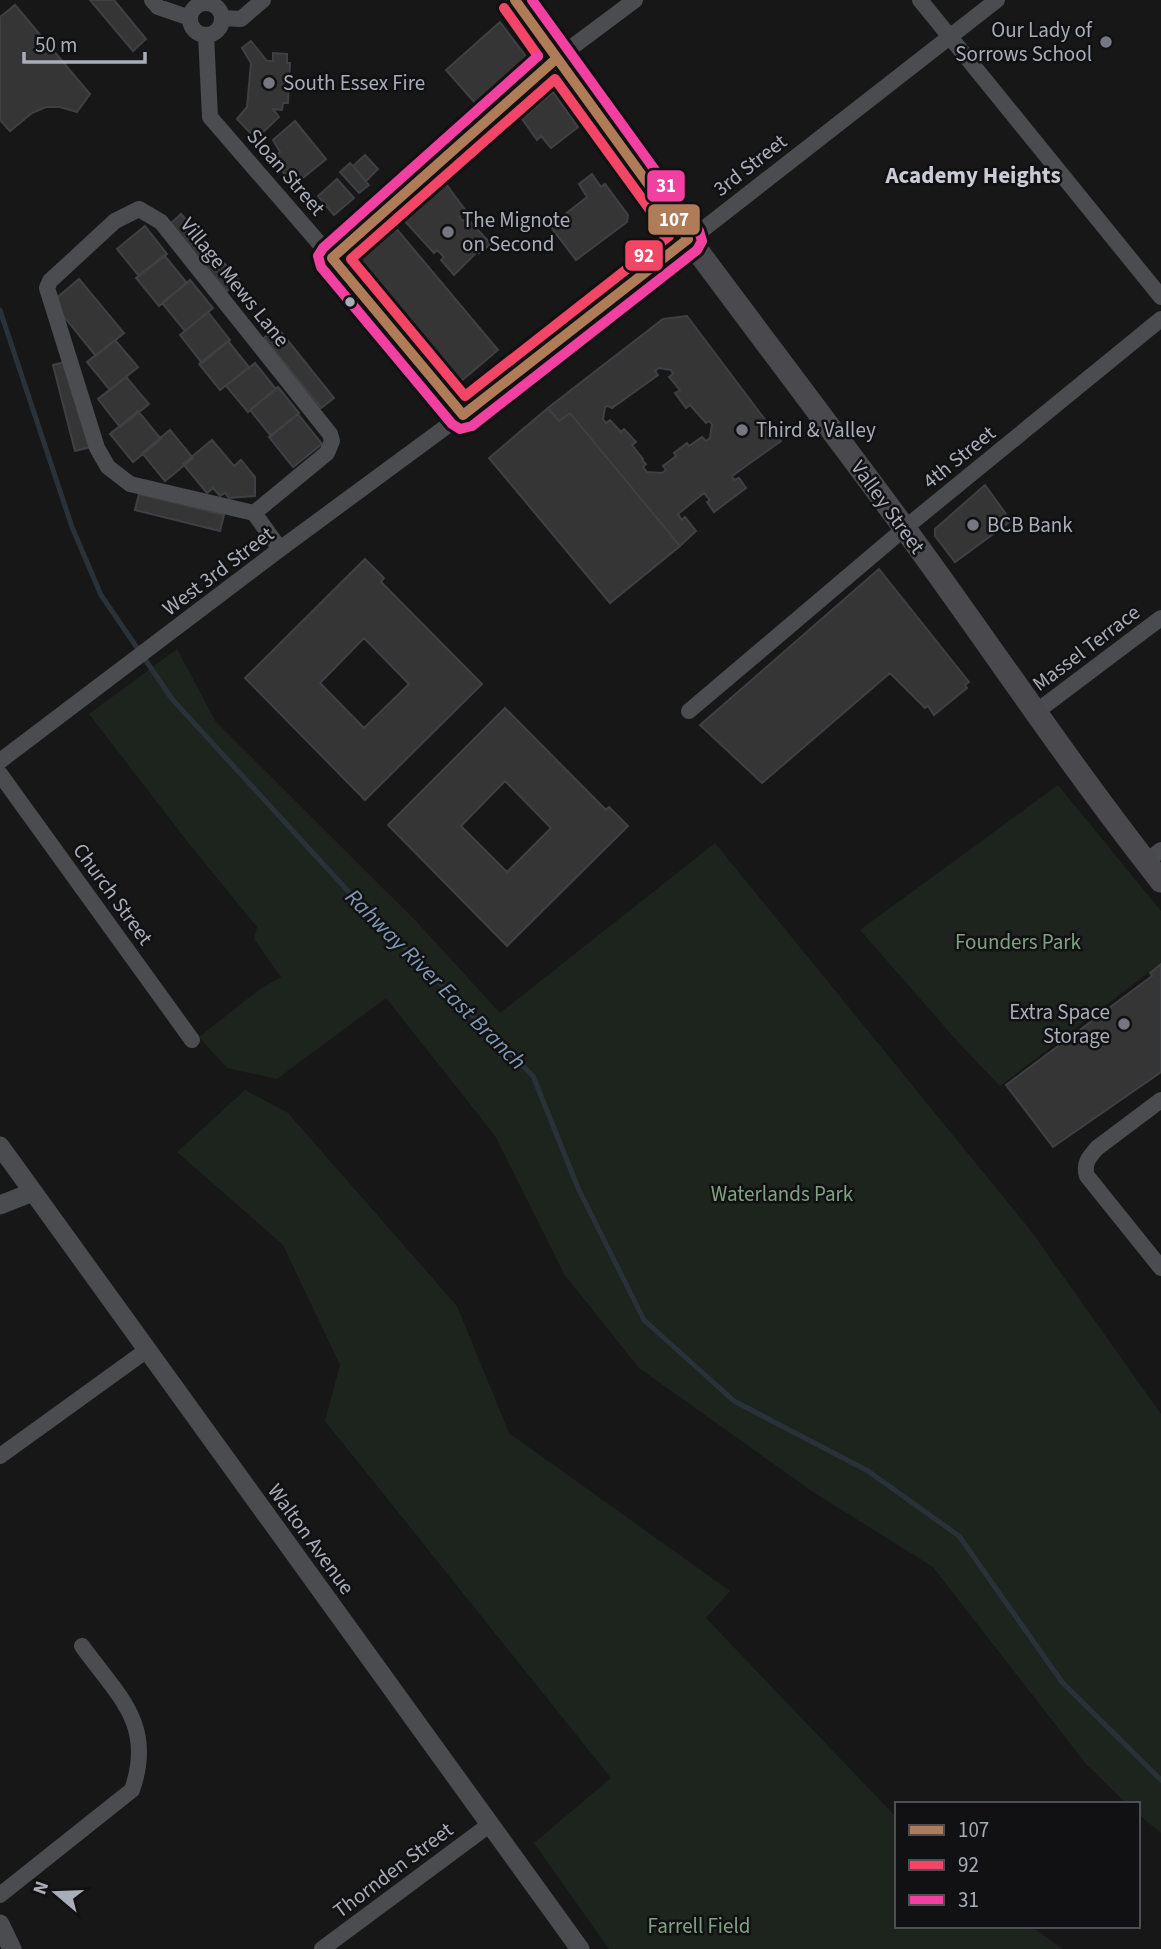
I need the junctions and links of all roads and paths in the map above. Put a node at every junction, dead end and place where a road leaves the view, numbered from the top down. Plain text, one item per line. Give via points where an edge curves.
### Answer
1 (152, 0) edge
2 (263, 0) edge
3 (514, 0) edge
4 (635, 0) edge
5 (920, 0) edge
6 (997, 0) edge
7 (190, 18) junction
8 (222, 18) junction
9 (206, 35) junction
10 (949, 38) junction
11 (556, 59) junction
12 (688, 239) junction
13 (332, 258) junction
14 (1161, 297) edge
15 (1161, 319) edge
16 (463, 415) junction
17 (254, 513) junction
18 (905, 528) junction
19 (280, 549) junction
20 (1161, 618) edge
21 (689, 711) dead end
22 (1036, 712) junction
23 (0, 761) edge
24 (0, 774) edge
25 (1154, 856) edge
26 (1161, 881) edge
27 (192, 1040) dead end
28 (1161, 1100) edge
29 (2, 1155) edge
30 (33, 1192) junction
31 (0, 1205) edge
32 (1161, 1268) edge
33 (147, 1350) junction
34 (0, 1455) edge
35 (82, 1646) dead end
36 (489, 1825) junction
37 (0, 1895) edge
38 (0, 1923) edge
39 (12, 1949) edge
40 (322, 1949) edge
41 (580, 1949) edge

1 - 7 street via 158,7
2 - 8 street via 241,19
3 - 11 main road, Valley Street
4 - 11 street
5 - 10 street
6 - 10 street, 3rd Street
7 - 8 street via 196,6 206,3 216,7
7 - 9 street via 194,29
8 - 9 street via 217,31
9 - 13 street, Sloan Street via 210,117
10 - 12 street, 3rd Street
10 - 14 street
11 - 12 main road, Valley Street
11 - 13 street
12 - 16 street, 3rd Street
12 - 18 main road, Valley Street
13 - 16 street, Sloan Street
15 - 18 street, 4th Street
16 - 19 street, West 3rd Street
17 - 17 street, Village Mews Lane via 130,484 108,467 97,448 47,288 115,221 139,209 161,222 330,434 327,453
17 - 19 street
18 - 21 street, 4th Street
18 - 22 main road, Valley Street
19 - 23 street, West 3rd Street
20 - 22 street, Massel Terrace
22 - 25 main road, Valley Street
24 - 27 street, Church Street
25 - 26 main road, Valley Street
28 - 32 street via 1097,1148 1084,1168
29 - 30 street, Walton Avenue
30 - 31 street
30 - 33 street, Walton Avenue
33 - 34 street
33 - 36 street, Walton Avenue
35 - 37 street via 132,1715 139,1737 140,1769 132,1790
36 - 40 street, Thornden Street
36 - 41 street, Walton Avenue
38 - 39 street

